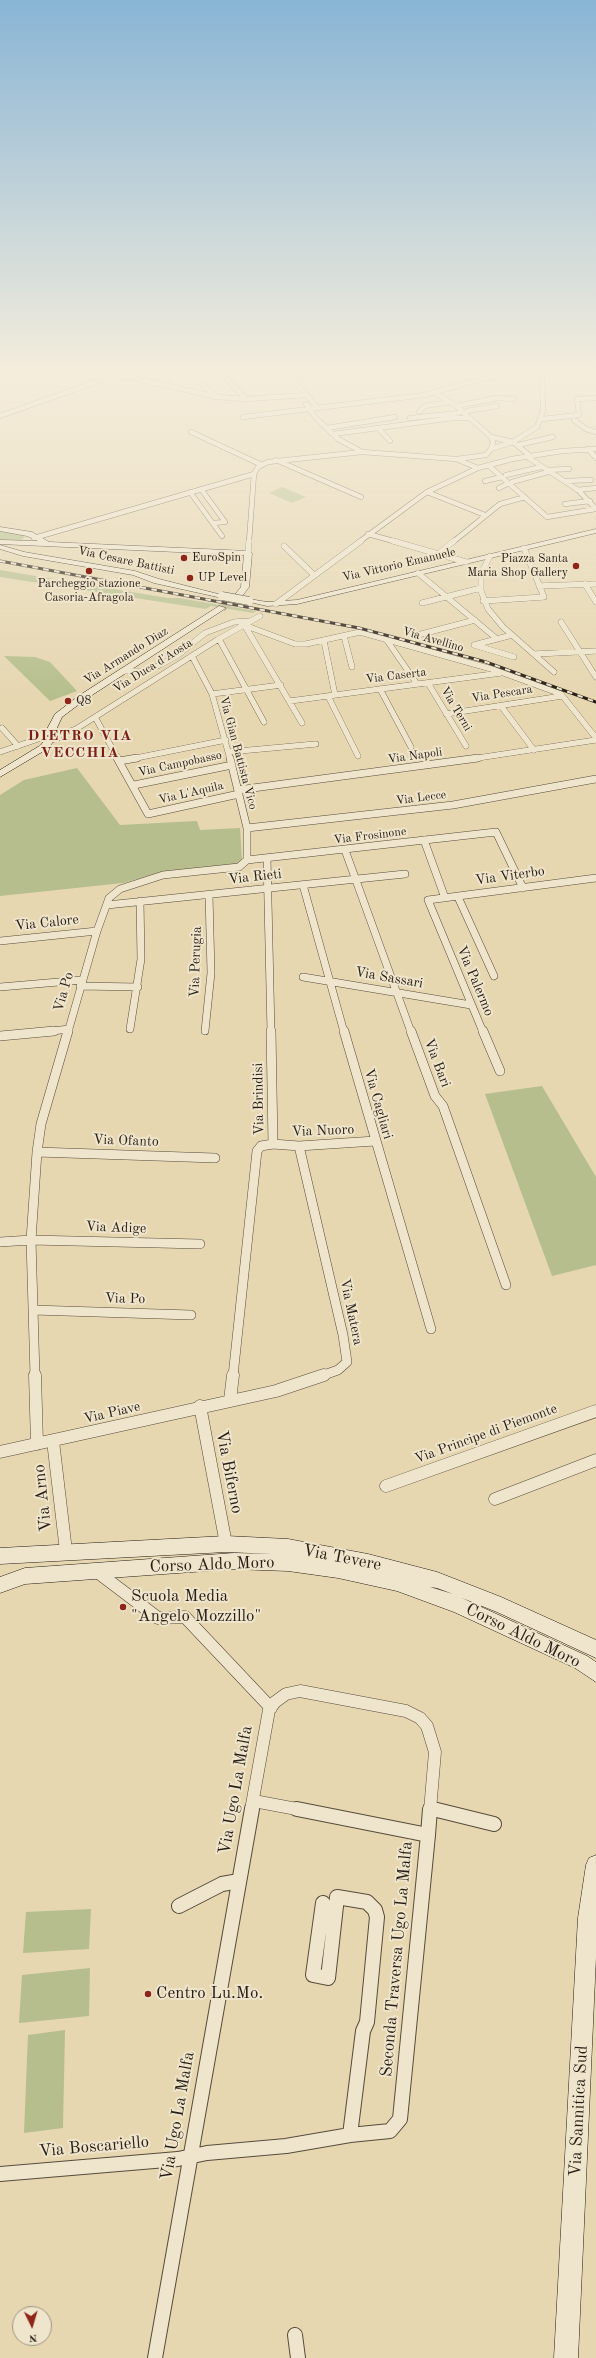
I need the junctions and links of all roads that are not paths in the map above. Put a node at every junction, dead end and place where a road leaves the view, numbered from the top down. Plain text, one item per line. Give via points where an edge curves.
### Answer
1 (233, 480) edge
2 (254, 480) edge
3 (322, 480) edge
4 (451, 480) edge
5 (489, 480) edge
6 (509, 480) edge
7 (517, 480) edge
8 (566, 480) edge
9 (590, 480) edge
10 (485, 481) dead end
11 (563, 481) junction
12 (511, 482) junction
13 (433, 488) junction
14 (499, 488) dead end
15 (596, 488) edge
16 (201, 489) junction
17 (577, 490) junction
18 (190, 492) junction
19 (427, 492) junction
20 (444, 493) dead end
21 (361, 497) dead end
22 (525, 498) junction
23 (590, 501) junction
24 (565, 504) dead end
25 (596, 508) edge
26 (486, 515) junction
27 (225, 522) junction
28 (213, 523) junction
29 (0, 529) edge
30 (231, 529) dead end
31 (596, 531) edge
32 (368, 534) junction
33 (222, 536) dead end
34 (33, 537) junction
35 (0, 542) edge
36 (23, 544) junction
37 (58, 544) junction
38 (0, 546) edge
39 (284, 546) dead end
40 (524, 548) junction
41 (248, 550) junction
42 (17, 552) junction
43 (226, 552) junction
44 (438, 554) junction
45 (490, 556) junction
46 (466, 562) junction
47 (247, 564) junction
48 (418, 572) junction
49 (314, 575) junction
50 (585, 584) junction
51 (596, 584) edge
52 (539, 586) junction
53 (480, 588) junction
54 (237, 597) tunnel mouth
55 (447, 597) junction
56 (483, 601) junction
57 (596, 602) edge
58 (422, 603) dead end
59 (276, 604) junction
60 (222, 608) tunnel mouth
61 (260, 616) dead end
62 (475, 620) junction
63 (250, 621) junction
64 (561, 622) dead end
65 (244, 625) junction
66 (512, 635) junction
67 (344, 636) junction
68 (414, 636) dead end
69 (220, 639) junction
70 (386, 639) junction
71 (497, 639) junction
72 (324, 641) junction
73 (596, 651) edge
74 (581, 652) junction
75 (535, 654) junction
76 (192, 656) junction
77 (514, 657) dead end
78 (352, 667) dead end
79 (125, 672) junction
80 (554, 672) dead end
81 (504, 673) junction
82 (596, 677) edge
83 (428, 683) junction
84 (417, 684) junction
85 (281, 685) junction
86 (380, 689) junction
87 (247, 690) junction
88 (212, 694) junction
89 (335, 695) junction
90 (328, 696) junction
91 (562, 696) junction
92 (290, 701) junction
93 (501, 706) junction
94 (446, 714) junction
95 (95, 717) junction
96 (264, 722) dead end
97 (302, 723) dead end
98 (2, 728) dead end
99 (55, 733) junction
100 (45, 739) junction
101 (596, 739) edge
102 (226, 740) junction
103 (316, 744) dead end
104 (18, 746) junction
105 (466, 746) dead end
106 (411, 748) dead end
107 (534, 750) junction
108 (0, 752) edge
109 (228, 752) junction
110 (358, 756) dead end
111 (119, 761) junction
112 (232, 765) junction
113 (0, 774) edge
114 (596, 779) edge
115 (134, 785) junction
116 (238, 792) junction
117 (246, 828) junction
118 (424, 840) junction
119 (345, 850) junction
120 (267, 858) junction
121 (247, 860) junction
122 (405, 874) dead end
123 (596, 878) edge
124 (356, 880) junction
125 (303, 885) junction
126 (268, 888) junction
127 (522, 888) junction
128 (209, 895) junction
129 (458, 897) junction
130 (445, 898) junction
131 (428, 900) joint
132 (140, 901) junction
133 (107, 905) junction
134 (97, 931) junction
135 (0, 941) edge
136 (494, 976) dead end
137 (303, 977) dead end
138 (330, 981) junction
139 (81, 983) junction
140 (0, 987) edge
141 (138, 987) junction
142 (397, 992) junction
143 (471, 1005) junction
144 (69, 1029) junction
145 (130, 1029) dead end
146 (205, 1031) dead end
147 (0, 1036) edge
148 (500, 1071) dead end
149 (375, 1142) junction
150 (273, 1144) junction
151 (299, 1146) junction
152 (37, 1152) junction
153 (215, 1158) dead end
154 (31, 1240) junction
155 (0, 1242) edge
156 (200, 1244) dead end
157 (506, 1285) dead end
158 (33, 1310) junction
159 (191, 1315) dead end
160 (431, 1329) dead end
161 (230, 1400) junction
162 (200, 1406) junction
163 (596, 1411) edge
164 (53, 1441) junction
165 (37, 1444) junction
166 (0, 1452) edge
167 (596, 1460) edge
168 (386, 1486) dead end
169 (495, 1499) dead end
170 (226, 1544) junction
171 (66, 1551) junction
172 (0, 1556) edge
173 (96, 1571) junction
174 (0, 1585) edge
175 (596, 1649) edge
176 (596, 1673) edge
177 (271, 1708) junction
178 (254, 1800) junction
179 (431, 1809) junction
180 (494, 1824) dead end
181 (428, 1835) junction
182 (596, 1865) edge
183 (240, 1880) junction
184 (323, 1904) dead end
185 (179, 1906) dead end
186 (400, 2119) joint
187 (350, 2135) junction
188 (191, 2157) junction
189 (0, 2174) edge
190 (296, 2334) dead end
191 (155, 2358) edge
192 (298, 2358) edge
193 (566, 2358) edge

1 - 16 street
2 - 41 street
3 - 21 street
4 - 13 street
5 - 10 street
6 - 12 street
7 - 12 street
8 - 11 street
9 - 11 street
11 - 17 street
12 - 14 street
12 - 22 street
13 - 19 street
13 - 20 street
15 - 17 street
16 - 18 street
16 - 27 street
17 - 23 street
18 - 28 street
18 - 34 street
19 - 26 street
19 - 32 street
22 - 25 street via 547,517
22 - 26 street via 503,502
23 - 24 street
23 - 25 street
26 - 44 street
27 - 28 street
27 - 30 street
28 - 33 street
29 - 34 street
31 - 40 street, Via Vittorio Emanuele
32 - 44 street
32 - 49 street
34 - 36 street
34 - 37 street
35 - 36 street
36 - 37 street
36 - 42 street via 16,549
37 - 43 street
38 - 42 street, Via Cesare Battisti
39 - 49 street
40 - 45 street, Via Vittorio Emanuele
40 - 52 street
41 - 43 street
41 - 47 street
42 - 59 street, Via Cesare Battisti, bridge via 135,573 157,581 222,596
43 - 47 street
44 - 46 street
45 - 46 street, Via Vittorio Emanuele
45 - 53 street via 481,574
46 - 48 street, Via Vittorio Emanuele
47 - 54 street via 245,587
48 - 55 street
48 - 59 street, Via Vittorio Emanuele via 297,602
49 - 59 street
50 - 51 street
50 - 52 street
50 - 57 street
52 - 56 street via 544,597 542,598
53 - 55 street
53 - 56 street
55 - 58 street
55 - 62 street
56 - 66 street via 494,617
60 - 79 street, Via Armando Diaz
61 - 63 street, Via Duca d'Aosta
62 - 68 street
62 - 71 street
63 - 65 street, Via Duca d'Aosta
63 - 79 street via 240,620 205,633 178,655 154,667 139,672
64 - 74 street
65 - 69 street, Via Duca d'Aosta
65 - 72 street, Via Avellino via 295,644
65 - 85 street
66 - 71 street
66 - 75 street
67 - 70 street, Via Avellino via 360,632
67 - 72 street, Via Avellino
67 - 78 street
69 - 76 street, Via Duca d'Aosta
69 - 87 street
70 - 81 street, Via Avellino
70 - 84 street
71 - 77 street via 474,645
72 - 89 street
73 - 74 street
74 - 75 street
74 - 82 street
75 - 80 street
76 - 88 street, Via Gian Battista Vico
76 - 95 street, Via Duca d'Aosta
79 - 99 street, Via Armando Diaz via 83,697 58,716
81 - 83 street, Via Caserta
81 - 91 street, Via Avellino
83 - 84 street, Via Caserta
83 - 94 street, Via Terni
84 - 86 street, Via Caserta
85 - 87 street
85 - 92 street
86 - 89 street, Via Caserta
86 - 106 street
87 - 88 street
87 - 96 street
88 - 102 street, Via Gian Battista Vico
89 - 90 street, Via Caserta
90 - 92 street, Via Caserta
90 - 110 street
91 - 93 street, Via Pescara
91 - 101 street, Via Avellino
92 - 97 street
93 - 94 street, Via Pescara
93 - 107 street
94 - 105 street, Via Terni
95 - 99 street, Via Duca d'Aosta via 76,729
95 - 111 street
98 - 104 street
99 - 100 street, Via Duca d'Aosta via 57,738
100 - 104 street
100 - 113 street, Via Duca d'Aosta
101 - 107 street, Via Napoli
102 - 109 street, Via Gian Battista Vico
102 - 111 street
103 - 109 street
104 - 108 street
107 - 116 street, Via Napoli
109 - 112 street, Via Gian Battista Vico
111 - 115 street
112 - 115 street, Via Campobasso
112 - 116 street, Via Gian Battista Vico
114 - 117 street, Via Lecce via 446,806
115 - 116 street, Via L'Aquila via 148,814
116 - 117 street, Via Gian Battista Vico
117 - 121 street, Via Gian Battista Vico
118 - 119 street, Via Frosinone
118 - 127 street, Via Frosinone via 496,832
118 - 130 street
119 - 120 street, Via Frosinone
119 - 124 street, Via Bari
120 - 121 street, Via Frosinone
120 - 126 street, Via Brindisi
121 - 133 street, Via Po via 239,867 148,879 113,893
122 - 124 street, Via Rieti
123 - 127 street, Via Viterbo
124 - 125 street, Via Rieti
124 - 142 street, Via Bari
125 - 126 street, Via Rieti
125 - 138 street, Via Cagliari
126 - 128 street, Via Rieti
126 - 150 street, Via Brindisi
127 - 129 street, Via Viterbo
128 - 132 street, Via Rieti
128 - 146 street, Via Perugia via 211,973
129 - 130 street, Via Viterbo
129 - 136 street
130 - 131 street, Via Viterbo
131 - 143 street, Via Palermo
132 - 133 street, Via Rieti
132 - 141 street via 142,959
133 - 134 street, Via Po
134 - 135 street, Via Calore
134 - 139 street, Via Po
137 - 138 street, Via Sassari
138 - 142 street, Via Sassari
138 - 149 street, Via Cagliari
139 - 140 street
139 - 141 street
139 - 144 street, Via Po
141 - 145 street
142 - 143 street, Via Sassari
142 - 157 street, Via Bari via 434,1096 443,1106
143 - 148 street, Via Palermo
144 - 147 street
144 - 152 street, Via Po via 41,1124
149 - 151 street, Via Nuoro
149 - 160 street, Via Cagliari
150 - 151 street, Via Nuoro
150 - 161 street, Via Brindisi via 265,1145 257,1151
151 - 161 street, Via Matera via 347,1362 338,1370 276,1391
152 - 153 street, Via Ofanto
152 - 154 street, Via Po
154 - 155 street
154 - 156 street, Via Adige
154 - 158 street, Via Po
158 - 159 street, Via Po
158 - 165 street
161 - 162 street, Via Piave
162 - 164 street, Via Piave
162 - 170 street, Via Biferno
163 - 168 street, Via Principe di Piemonte
164 - 165 street, Via Piave
164 - 171 street, Via Arno
165 - 166 street, Via Piave
167 - 169 street
170 - 171 street, Via Tevere
170 - 175 street, Via Tevere via 288,1547 400,1570 466,1591
171 - 172 street, Via Tevere
173 - 174 street, Corso Aldo Moro via 25,1576
173 - 176 street, Corso Aldo Moro via 234,1561 288,1563 338,1570 397,1583 456,1604 581,1662
173 - 177 street via 158,1618 185,1617
177 - 178 street, Via Ugo La Malfa
177 - 179 street via 286,1694 300,1691 406,1710 420,1718 427,1726 435,1752
178 - 181 street, Seconda Traversa Ugo La Malfa
178 - 183 street, Via Ugo La Malfa
179 - 180 street
179 - 181 street
181 - 186 street, Seconda Traversa Ugo La Malfa
182 - 193 street, Via Sannitica Sud via 588,1918
183 - 185 street via 222,1884
183 - 188 street, Via Ugo La Malfa
184 - 187 street via 313,1975 328,1978 337,1897 367,1902 375,1910 377,1917 367,2022 363,2032
186 - 187 street, Via Boscariello via 390,2131
187 - 188 street, Via Boscariello
188 - 189 street, Via Boscariello
188 - 191 street, Via Ugo La Malfa
190 - 192 street

